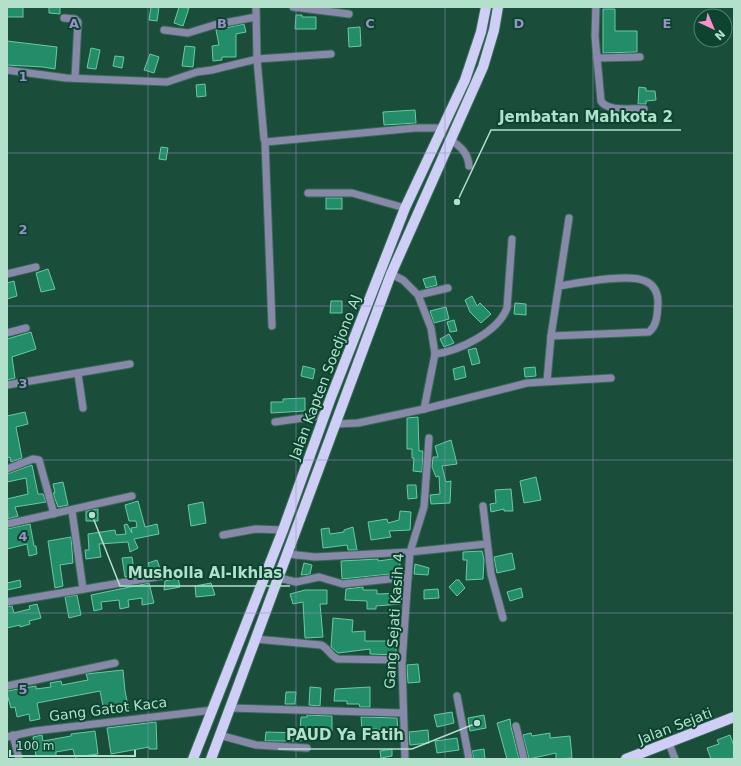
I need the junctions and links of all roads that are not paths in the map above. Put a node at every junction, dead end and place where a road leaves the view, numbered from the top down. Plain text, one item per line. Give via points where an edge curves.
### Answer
1 (256, 7) edge
2 (292, 7) edge
3 (486, 7) edge
4 (498, 7) edge
5 (596, 7) edge
6 (349, 14) dead end
7 (256, 17) junction
8 (64, 18) dead end
9 (164, 30) dead end
10 (331, 54) dead end
11 (640, 57) dead end
12 (597, 58) junction
13 (257, 59) junction
14 (7, 70) edge
15 (74, 78) junction
16 (644, 109) dead end
17 (441, 128) junction
18 (265, 140) junction
19 (451, 140) junction
20 (469, 166) dead end
21 (308, 193) dead end
22 (405, 208) junction
23 (569, 218) dead end
24 (512, 239) dead end
25 (36, 267) dead end
26 (7, 274) edge
27 (391, 274) junction
28 (559, 286) junction
29 (448, 288) dead end
30 (418, 295) junction
31 (272, 326) dead end
32 (26, 328) dead end
33 (7, 333) edge
34 (551, 336) junction
35 (435, 354) junction
36 (130, 364) dead end
37 (78, 374) junction
38 (611, 378) dead end
39 (547, 381) junction
40 (7, 385) edge
41 (330, 400) junction
42 (343, 404) junction
43 (83, 408) dead end
44 (424, 409) junction
45 (324, 415) junction
46 (275, 422) dead end
47 (336, 424) junction
48 (429, 438) dead end
49 (7, 469) edge
50 (132, 496) dead end
51 (483, 506) dead end
52 (72, 511) junction
53 (54, 514) junction
54 (7, 524) edge
55 (283, 530) junction
56 (223, 535) dead end
57 (486, 544) junction
58 (410, 552) junction
59 (288, 554) junction
60 (192, 571) dead end
61 (408, 577) junction
62 (279, 578) junction
63 (83, 589) junction
64 (7, 602) edge
65 (503, 618) dead end
66 (255, 639) junction
67 (402, 660) junction
68 (115, 662) dead end
69 (7, 686) edge
70 (457, 696) dead end
71 (229, 708) junction
72 (213, 710) junction
73 (403, 713) junction
74 (734, 718) edge
75 (516, 726) dead end
76 (219, 735) junction
77 (10, 736) edge
78 (669, 743) junction
79 (307, 748) dead end
80 (19, 759) edge
81 (193, 759) edge
82 (211, 759) edge
83 (405, 759) edge
84 (469, 759) edge
85 (524, 759) edge
86 (626, 759) edge
87 (674, 759) edge

1 - 7 street
2 - 6 street
3 - 17 main road, Jalan Kapten Soedjono AJ via 481,32 465,80
4 - 19 main road, Jalan Kapten Soedjono AJ via 483,68
5 - 12 street
7 - 9 street via 188,33
7 - 13 street
8 - 15 street via 75,19 78,22
10 - 13 street
11 - 12 street
12 - 16 street via 602,103 611,107
13 - 15 street via 197,72 167,82
13 - 18 street
14 - 15 street
17 - 18 street via 415,128 270,142
17 - 22 main road, Jalan Kapten Soedjono AJ
18 - 31 street
19 - 20 street via 469,157
19 - 27 main road, Jalan Kapten Soedjono AJ
21 - 22 street via 352,193
22 - 41 main road, Jalan Kapten Soedjono AJ
23 - 28 street
24 - 35 street via 507,308 503,317 470,343
25 - 26 street
27 - 30 street via 403,280
27 - 42 main road, Jalan Kapten Soedjono AJ
28 - 34 street
28 - 34 street via 621,278 647,281 658,296 656,320 648,332
29 - 30 street
30 - 35 street via 431,328
32 - 33 street
34 - 39 street
35 - 44 street
36 - 37 street
37 - 40 street
37 - 43 street
38 - 39 street
39 - 44 street via 511,386
41 - 42 main road
41 - 45 main road, Jalan Kapten Soedjono AJ
42 - 47 main road, Jalan Kapten Soedjono AJ
44 - 47 street via 358,423
45 - 46 street
45 - 55 main road, Jalan Kapten Soedjono AJ
47 - 59 main road, Jalan Kapten Soedjono AJ
48 - 58 street, Gang Sejati Kasih 4 via 424,507
49 - 53 street via 33,459 39,460
50 - 52 street
51 - 57 street
52 - 53 street
52 - 63 street
53 - 54 street
55 - 56 street via 256,529
55 - 72 main road, Jalan Kapten Soedjono AJ
57 - 58 street
57 - 65 street
58 - 59 street via 315,557
58 - 61 street, Gang Sejati Kasih 4
59 - 62 main road, Jalan Kapten Soedjono AJ
60 - 63 street
61 - 62 street via 343,584 319,577 296,582
61 - 67 street, Gang Sejati Kasih 4
62 - 66 main road, Jalan Kapten Soedjono AJ
63 - 64 street
66 - 67 street via 321,645 338,659
66 - 71 main road, Jalan Kapten Soedjono AJ
67 - 73 street, Gang Sejati Kasih 4
68 - 69 street
70 - 84 street
71 - 73 street
71 - 76 main road, Jalan Kapten Soedjono AJ
72 - 77 street, Gang Gatot Kaca
72 - 81 main road, Jalan Kapten Soedjono AJ
73 - 83 street, Gang Sejati Kasih 4
74 - 78 main road, Jalan Sejati
75 - 85 street
76 - 79 street via 261,746
76 - 82 main road, Jalan Kapten Soedjono AJ
77 - 80 street
78 - 86 main road, Jalan Sejati
78 - 87 street

